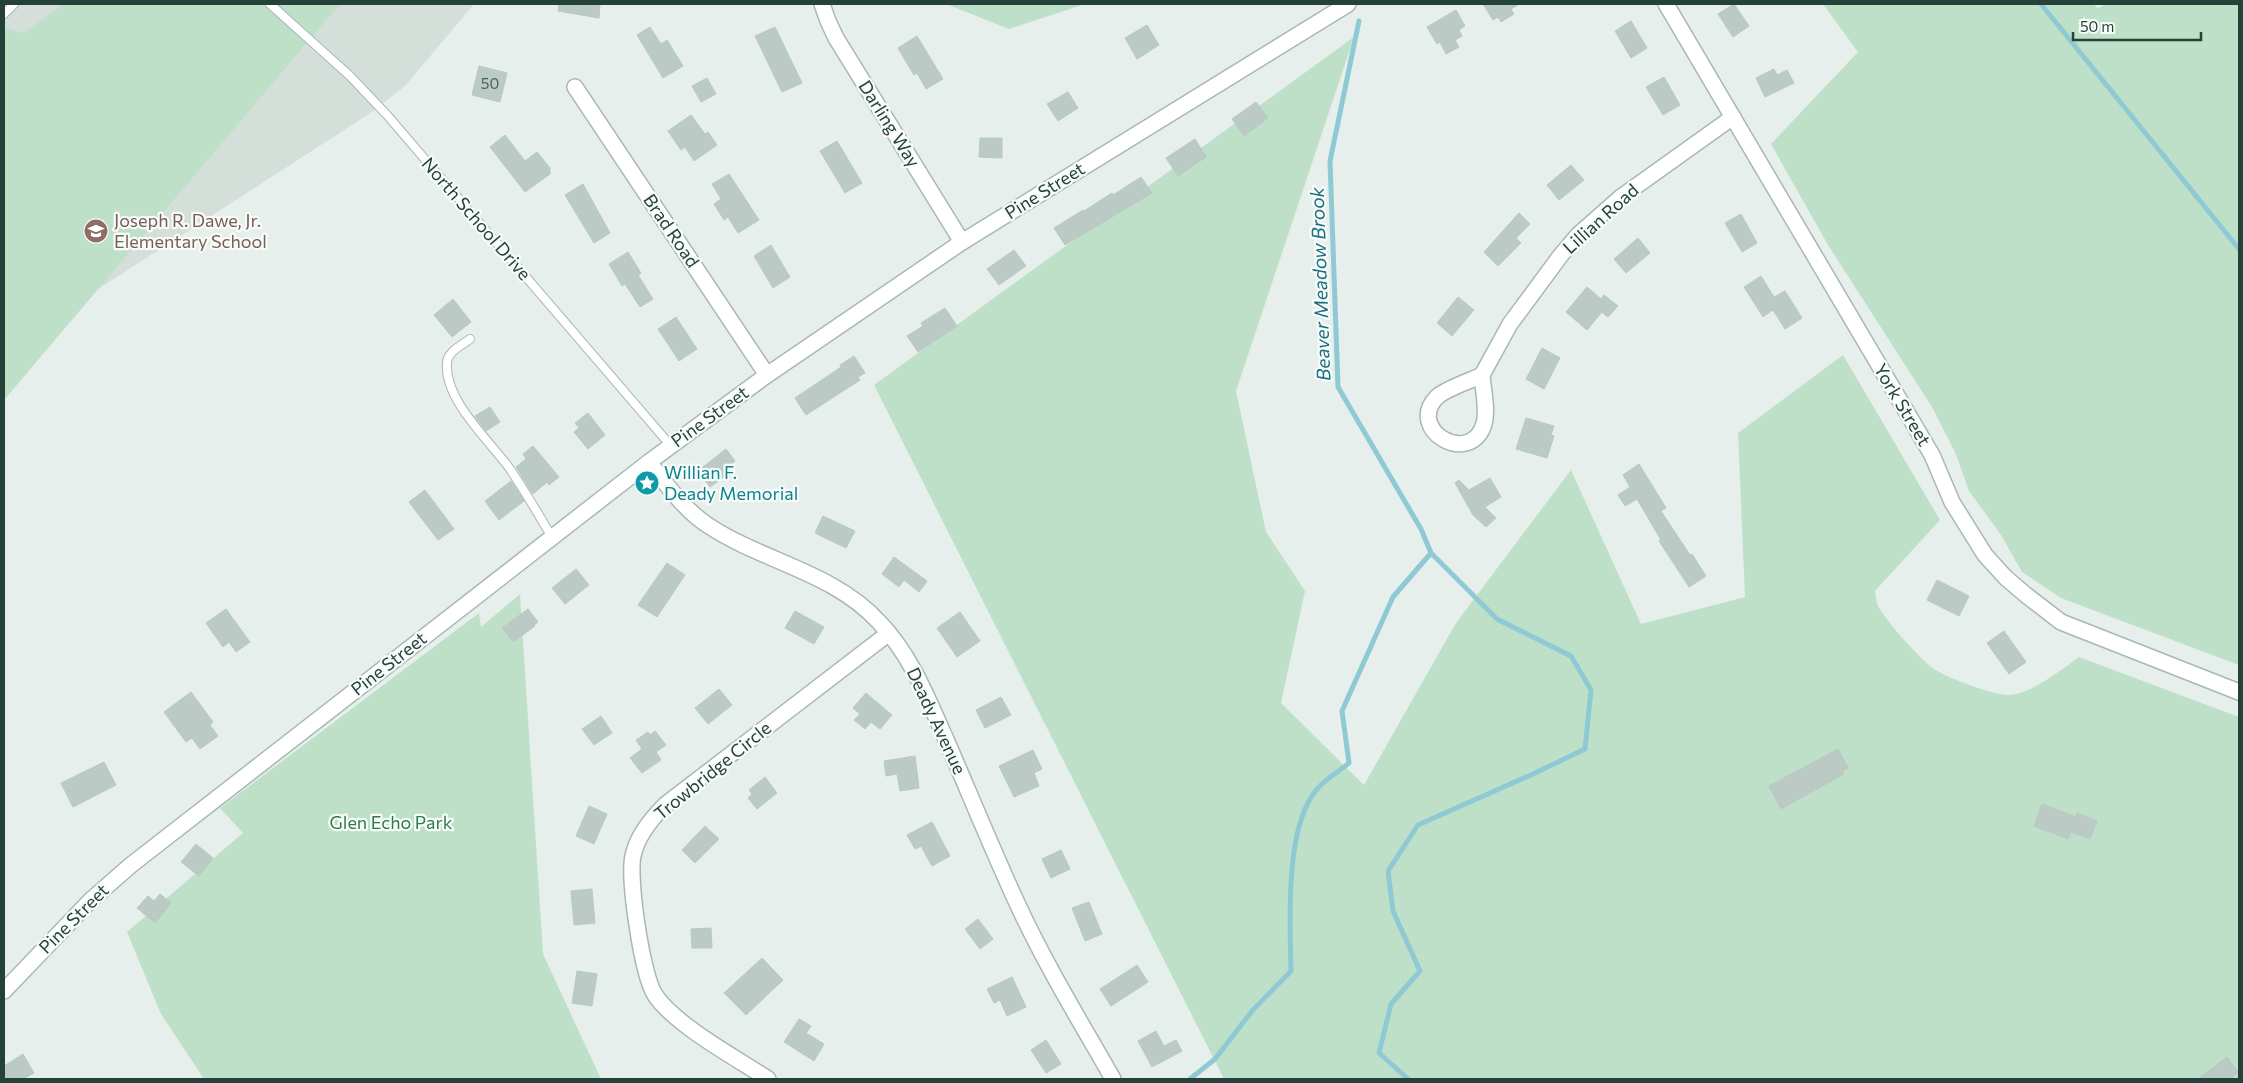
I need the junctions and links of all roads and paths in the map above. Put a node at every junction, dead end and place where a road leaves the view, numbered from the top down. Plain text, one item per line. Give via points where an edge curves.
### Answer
1 (14, 4) edge
2 (270, 4) edge
3 (822, 4) edge
4 (1348, 4) edge
5 (1666, 4) edge
6 (4, 14) edge
7 (575, 87) dead end
8 (1733, 117) junction
9 (962, 242) junction
10 (470, 339) dead end
11 (767, 375) junction
12 (1482, 375) junction
13 (671, 446) junction
14 (649, 462) junction
15 (552, 537) junction
16 (889, 633) junction
17 (2239, 692) edge
18 (4, 991) edge
19 (768, 1079) edge
20 (1113, 1079) edge

1 - 6 lane
2 - 13 lane, North School Drive via 350,76 387,115
3 - 9 street, Darling Way via 836,38
4 - 9 street, Pine Street
5 - 8 street, York Street
7 - 11 street, Brad Road
8 - 12 street, Lillian Road via 1621,197 1578,235 1510,324
8 - 17 street, York Street via 1932,455 1952,502 1985,555 2006,578 2062,622
9 - 11 street, Pine Street
10 - 15 lane via 450,354 447,361 450,383 464,411 510,470
11 - 13 street, Pine Street
12 - 12 street via 1444,391 1431,405 1430,424 1442,440 1461,444 1470,440 1483,426
13 - 14 street, Pine Street
14 - 15 street, Pine Street
14 - 16 street, Deady Avenue via 692,514 707,525 736,542 828,582 865,609
15 - 18 street, Pine Street via 131,865 92,900
16 - 19 street, Trowbridge Circle via 665,805 648,824 633,855 631,879 644,967 655,995 680,1021
16 - 20 street, Deady Avenue via 910,664 928,700 1021,911 1057,982

